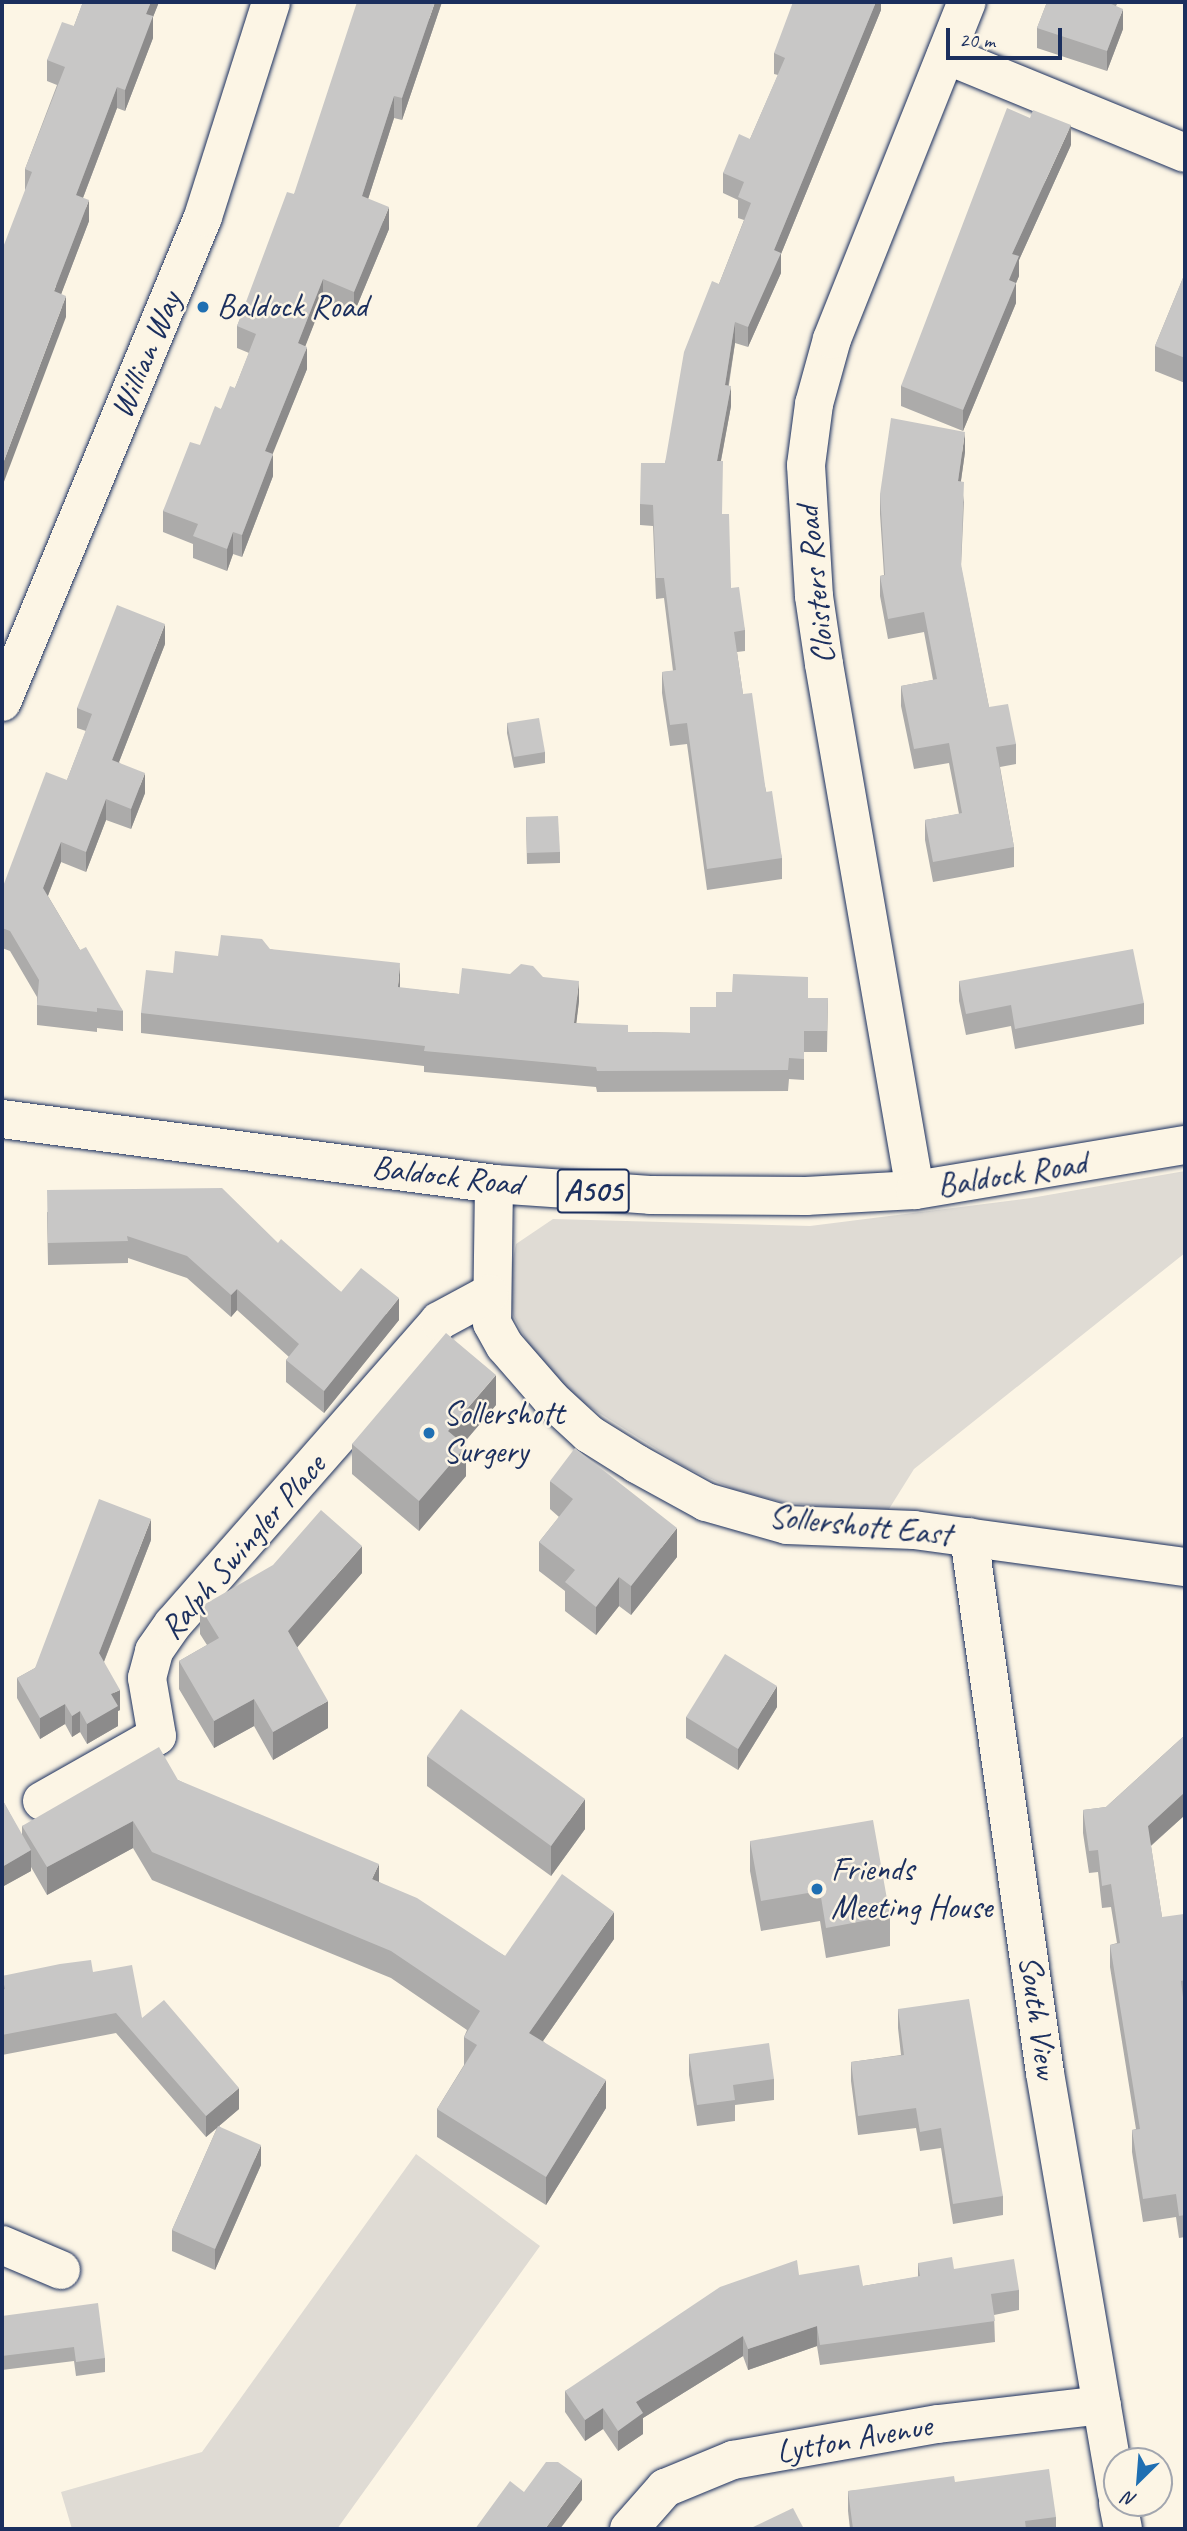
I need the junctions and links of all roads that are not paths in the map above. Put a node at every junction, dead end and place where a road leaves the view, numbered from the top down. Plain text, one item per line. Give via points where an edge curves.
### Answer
1 (271, 2) edge
2 (967, 2) edge
3 (946, 55) junction
4 (1185, 153) edge
5 (2, 702) edge
6 (2, 1119) edge
7 (1185, 1145) edge
8 (494, 1184) junction
9 (915, 1190) junction
10 (489, 1294) junction
11 (969, 1537) junction
12 (1185, 1567) edge
13 (42, 1801) dead end
14 (4, 2252) edge
15 (61, 2270) dead end
16 (1102, 2405) junction
17 (1109, 2447) edge
18 (629, 2529) edge

1 - 5 street, Willian Way via 203,217
2 - 3 street, Cloisters Road
3 - 4 street
3 - 9 street, Cloisters Road via 832,339 814,404 806,465 811,560 824,664
6 - 8 street, Baldock Road / A505
7 - 9 street, Baldock Road / A505
8 - 9 street, Baldock Road / A505 via 650,1195 806,1196
8 - 10 street, Sollershott East
10 - 11 street, Sollershott East via 492,1323 505,1346 561,1408 589,1434 706,1502 787,1525 875,1527
10 - 13 street, Ralph Swingler Place via 439,1321 173,1624 153,1651 147,1678 157,1736
11 - 12 street, Sollershott East
11 - 16 street, South View via 1045,2073
14 - 15 street
16 - 17 street, South View
16 - 18 street, Lytton Avenue via 939,2424 733,2460 665,2488

